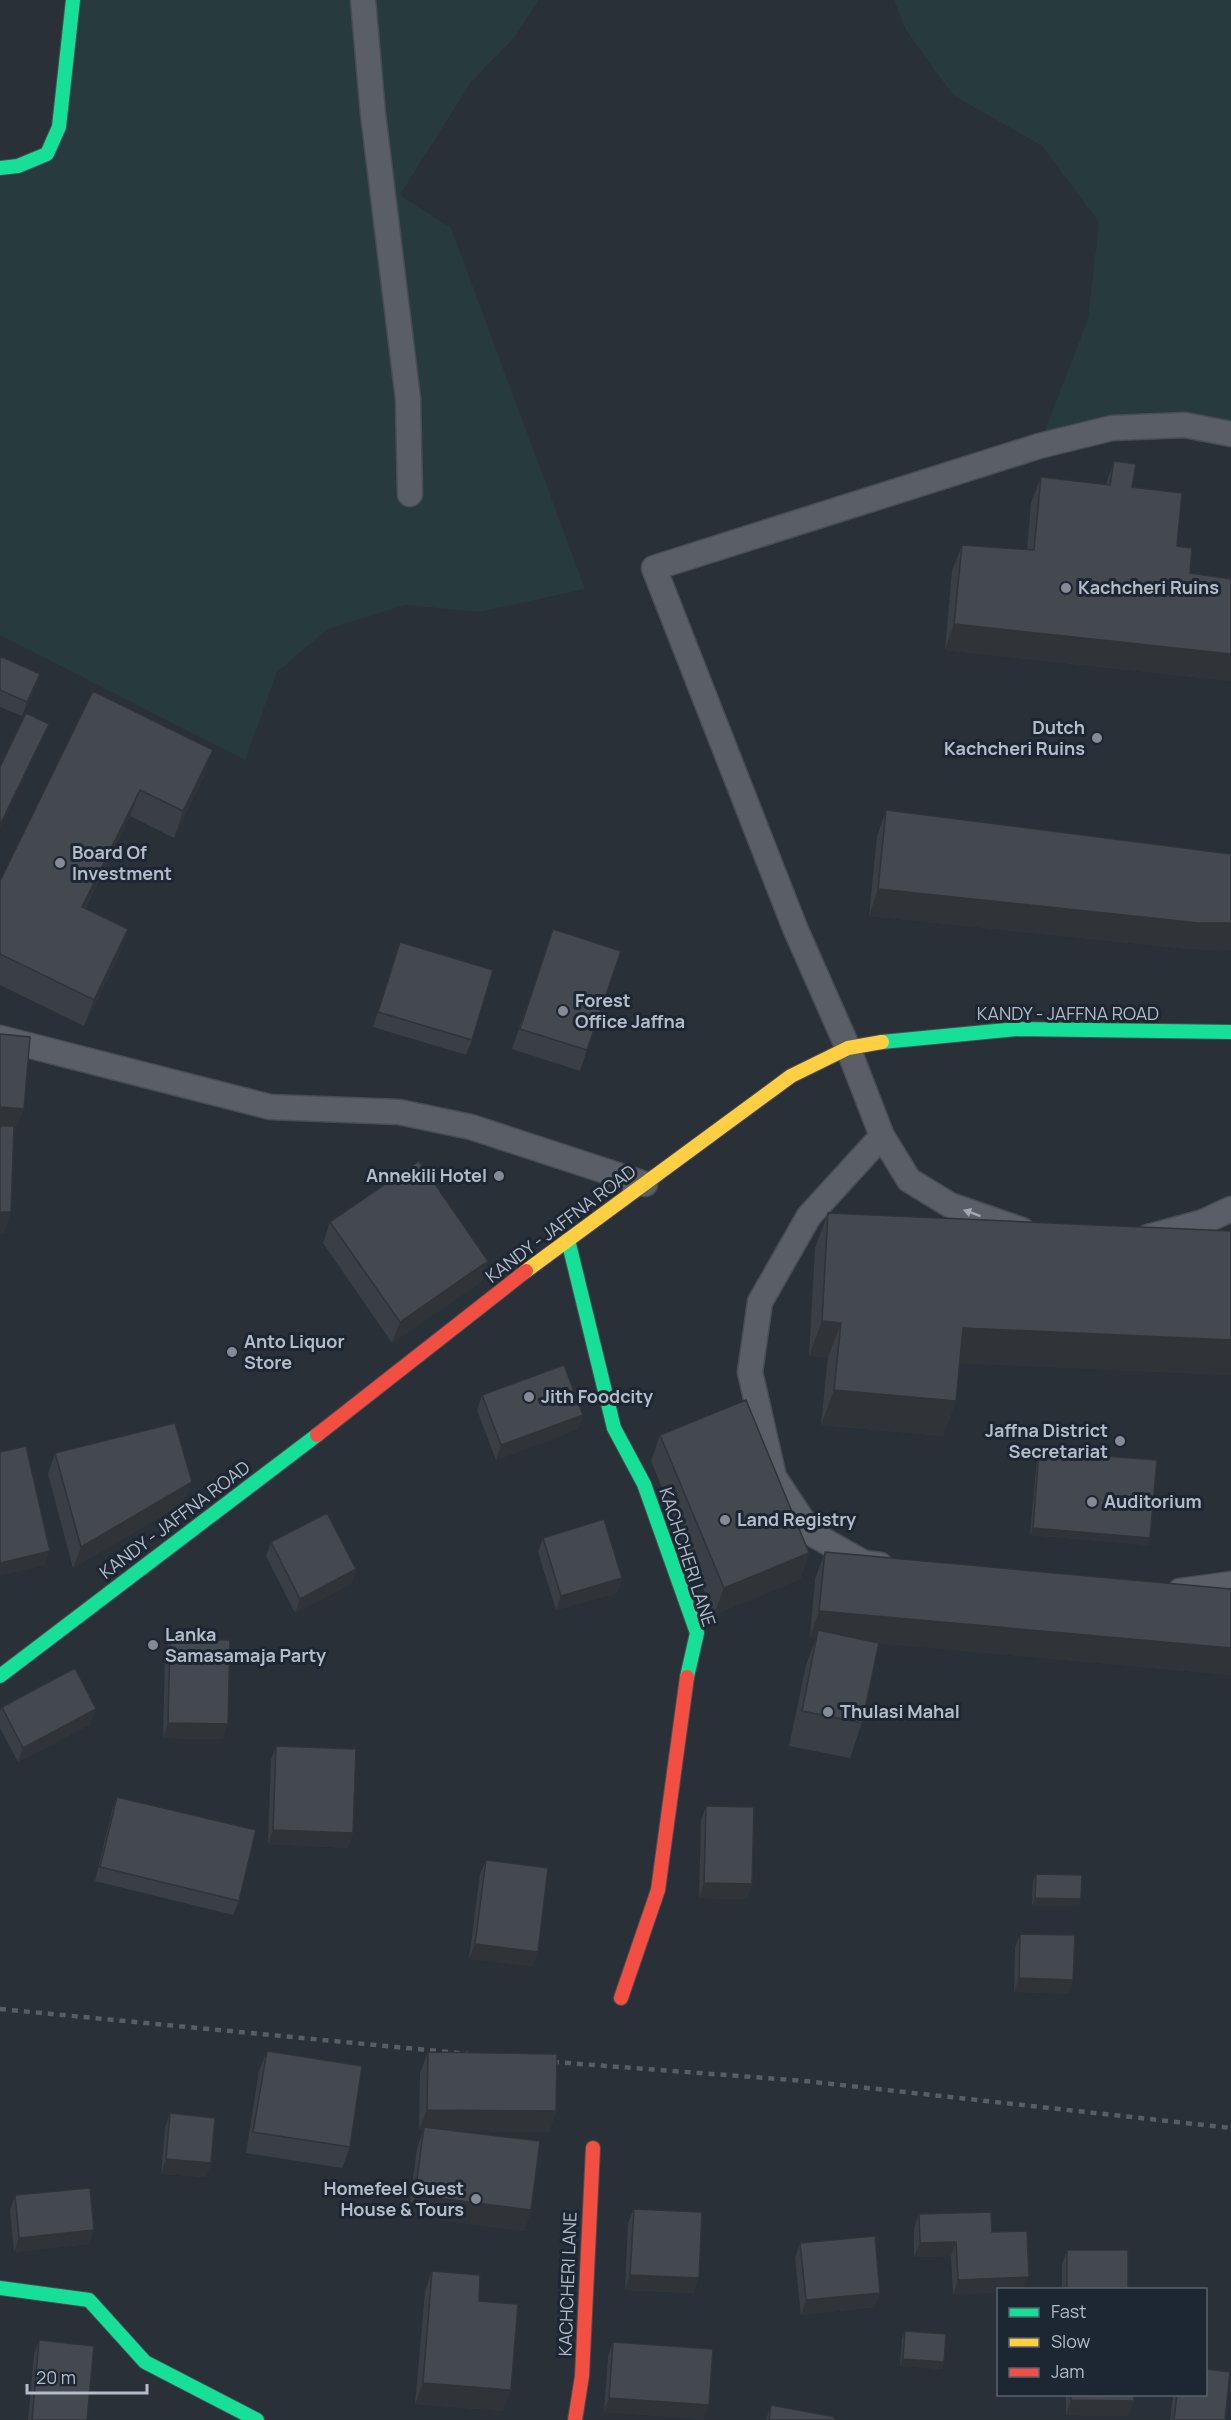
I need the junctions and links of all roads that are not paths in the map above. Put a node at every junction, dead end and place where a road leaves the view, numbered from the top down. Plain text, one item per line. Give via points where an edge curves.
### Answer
1 (73, 0) edge
2 (363, 0) edge
3 (0, 168) edge
4 (1231, 434) edge
5 (410, 494) dead end
6 (1231, 1032) edge
7 (0, 1038) edge
8 (848, 1048) junction
9 (882, 1136) junction
10 (645, 1184) junction
11 (1231, 1209) edge
12 (1046, 1237) edge
13 (568, 1240) junction
14 (1124, 1240) edge
15 (898, 1567) edge
16 (1231, 1584) edge
17 (1157, 1592) edge
18 (0, 1676) edge
19 (621, 1998) dead end
20 (593, 2148) dead end
21 (0, 2288) edge
22 (257, 2420) edge
23 (575, 2420) edge

1 - 3 main road via 59,127 47,154 18,166
2 - 5 lane via 408,399
4 - 8 lane via 1185,425 1112,428 1039,446 654,568 795,928
6 - 8 main road, KANDY - JAFFNA ROAD via 1017,1029 901,1038
7 - 10 lane via 270,1107 399,1112 471,1127
8 - 9 lane
8 - 10 main road, KANDY - JAFFNA ROAD via 791,1076
12 -> 9 lane via 951,1205 909,1180
9 - 15 lane via 809,1216 760,1302 750,1372 774,1477 811,1533 864,1563
10 - 13 main road, KANDY - JAFFNA ROAD
11 - 14 lane via 1203,1222
13 - 18 main road, KANDY - JAFFNA ROAD
13 - 19 main road, KACHCHERI LANE via 614,1428 644,1484 697,1633 684,1690 658,1890
16 - 17 lane
20 - 23 main road, KACHCHERI LANE via 582,2376
21 - 22 main road via 88,2300 145,2362

